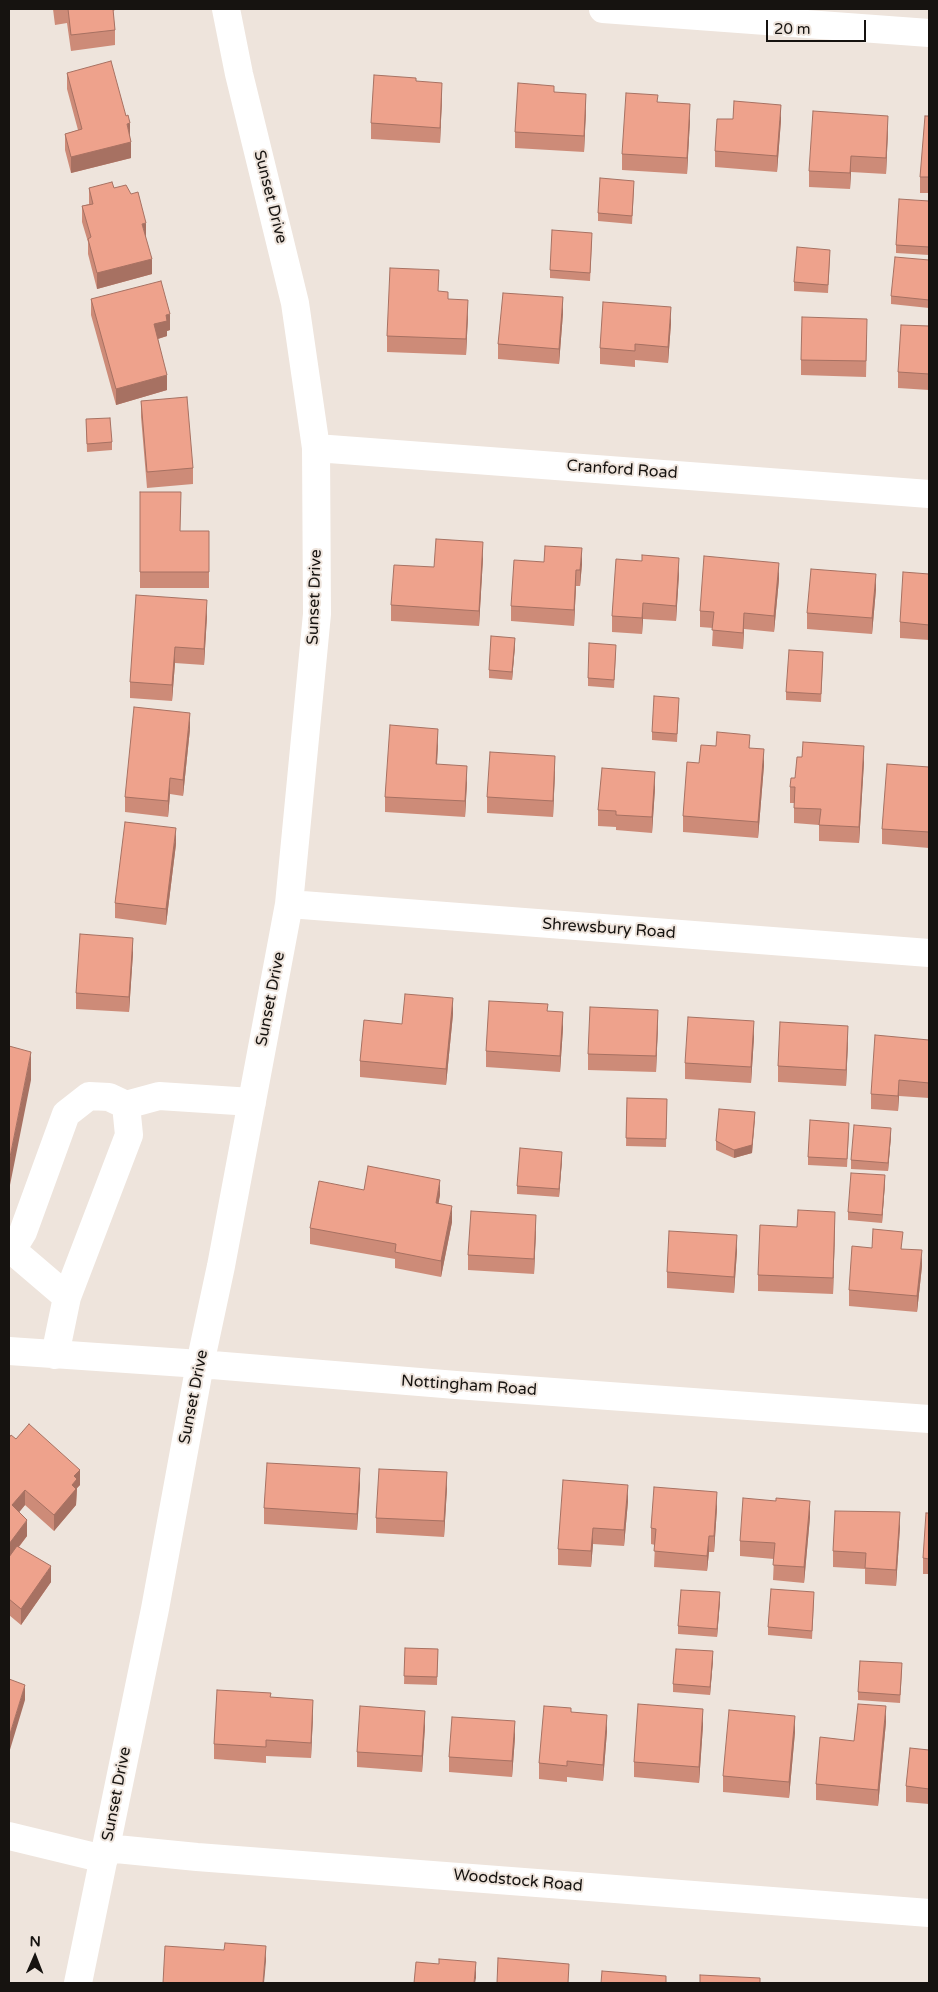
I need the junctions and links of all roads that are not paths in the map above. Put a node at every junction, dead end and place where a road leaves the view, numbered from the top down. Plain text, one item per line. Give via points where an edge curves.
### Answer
1 (226, 9) edge
2 (603, 9) edge
3 (929, 33) edge
4 (316, 448) junction
5 (929, 494) edge
6 (289, 904) junction
7 (929, 953) edge
8 (252, 1102) junction
9 (126, 1105) junction
10 (10, 1250) edge
11 (67, 1297) junction
12 (9, 1351) edge
13 (55, 1355) junction
14 (200, 1364) junction
15 (929, 1420) edge
16 (9, 1836) edge
17 (105, 1854) junction
18 (929, 1913) edge
19 (78, 1983) edge

1 - 4 street, Sunset Drive via 296,303
2 - 3 street
4 - 5 street, Cranford Road
4 - 6 street, Sunset Drive via 317,614
6 - 7 street, Shrewsbury Road
6 - 8 street, Sunset Drive
8 - 9 street via 159,1096
8 - 14 street, Sunset Drive
9 - 10 street via 109,1097 88,1096 66,1114 23,1232
9 - 11 street via 128,1135
10 - 11 street
11 - 13 street
12 - 13 street, Nottingham Road
13 - 14 street, Nottingham Road
14 - 15 street, Nottingham Road
14 - 17 street, Sunset Drive
16 - 17 street, Woodstock Road
17 - 18 street, Woodstock Road via 197,1857
17 - 19 street, Sunset Drive

